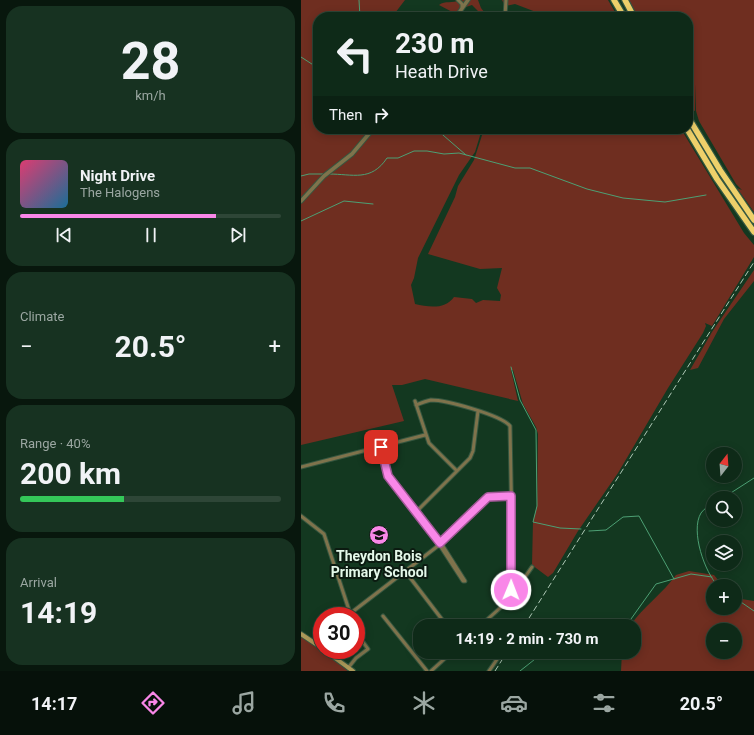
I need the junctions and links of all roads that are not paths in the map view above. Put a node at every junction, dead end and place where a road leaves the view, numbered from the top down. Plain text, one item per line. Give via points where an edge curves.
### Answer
1 (458, 0) edge
2 (468, 0) edge
3 (506, 0) edge
4 (614, 0) edge
5 (625, 0) edge
6 (461, 11) joint
7 (505, 12) edge
8 (621, 12) edge
9 (631, 12) edge
10 (693, 125) edge
11 (369, 134) edge
12 (690, 134) edge
13 (301, 201) edge
14 (754, 220) edge
15 (754, 232) edge
16 (478, 411) junction
17 (425, 435) junction
18 (381, 447) junction
19 (301, 467) edge
20 (457, 471) junction
21 (511, 496) junction
22 (416, 512) junction
23 (301, 516) edge
24 (440, 544) junction
25 (532, 567) dead end
26 (405, 572) junction
27 (514, 593) junction
28 (348, 607) edge
29 (358, 607) edge
30 (383, 616) dead end
31 (442, 619) edge
32 (487, 619) edge
33 (301, 634) edge
34 (313, 642) edge
35 (365, 645) edge
36 (368, 649) junction
37 (371, 653) dead end
38 (336, 659) edge
39 (444, 659) edge
40 (497, 659) edge
41 (348, 668) junction
42 (353, 671) edge
43 (427, 671) edge
44 (431, 671) edge
45 (489, 671) edge

1 - 6 street via 462,4
2 - 6 street
3 - 7 street
4 - 8 highway
5 - 9 highway
10 - 14 highway
11 - 13 street via 352,154 324,176
12 - 15 highway
16 - 17 street via 435,401 416,403
16 - 20 street via 473,451 470,458
16 - 21 street via 507,423 511,428
17 - 18 street
17 - 20 street via 429,443
18 - 19 street
18 - 22 street via 388,476
20 - 22 street
21 - 24 street via 488,497
21 - 27 street via 511,591
22 - 24 street
23 - 28 street via 324,534
24 - 24 street via 465,581 463,581
24 - 26 street
25 - 27 street
26 - 29 street
26 - 31 street
27 - 32 street
30 - 43 street
33 - 34 main road
35 - 36 street
36 - 37 street
36 - 41 street
38 - 41 main road
39 - 44 street
40 - 45 street
41 - 42 main road

